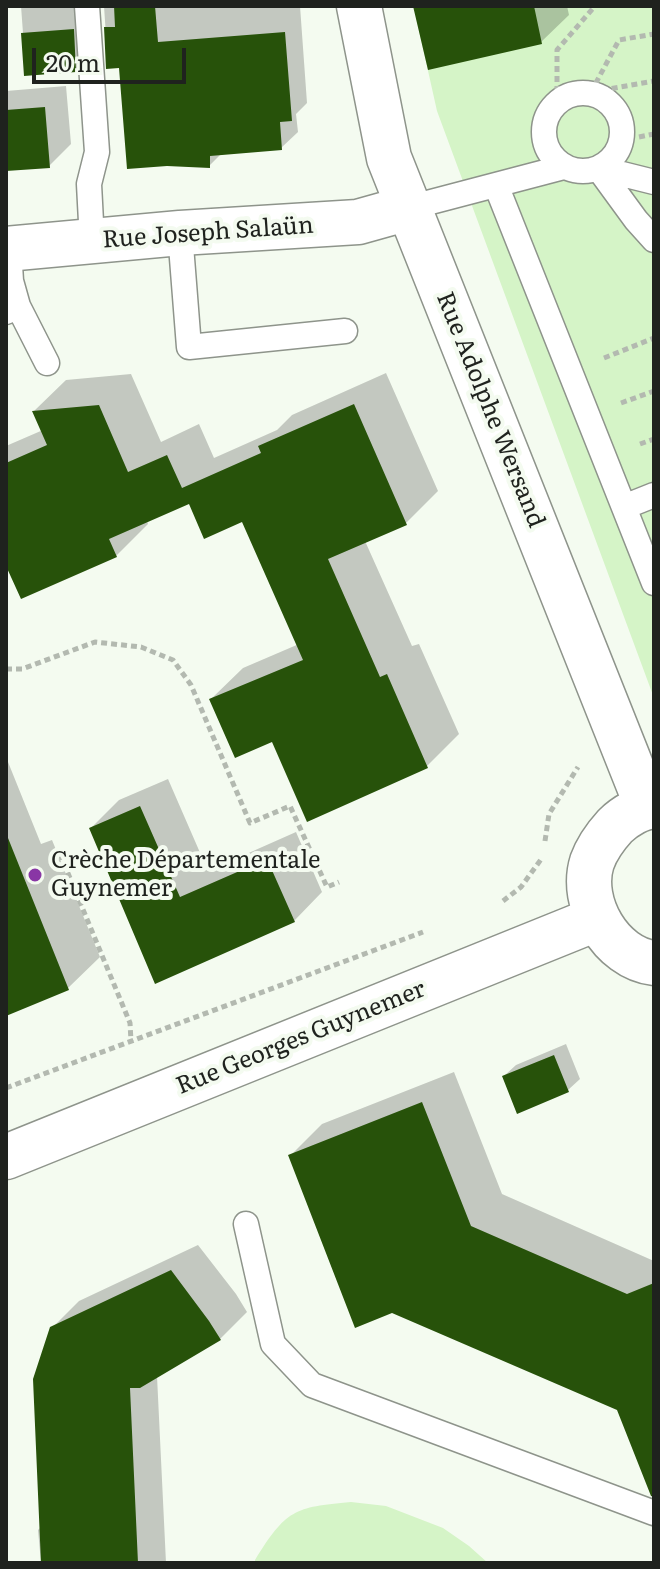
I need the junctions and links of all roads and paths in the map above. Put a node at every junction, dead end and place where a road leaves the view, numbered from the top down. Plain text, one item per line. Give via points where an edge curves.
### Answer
1 (87, 6) edge
2 (359, 6) edge
3 (595, 6) edge
4 (654, 34) edge
5 (654, 81) edge
6 (591, 92) junction
7 (557, 102) junction
8 (564, 167) junction
9 (598, 168) junction
10 (654, 182) edge
11 (496, 185) junction
12 (408, 208) junction
13 (645, 223) edge
14 (180, 233) junction
15 (654, 240) edge
16 (92, 241) junction
17 (8, 249) edge
18 (12, 309) edge
19 (345, 331) dead end
20 (654, 338) edge
21 (47, 363) dead end
22 (570, 371) junction
23 (654, 495) edge
24 (624, 507) junction
25 (654, 583) edge
26 (6, 669) edge
27 (580, 764) dead end
28 (650, 806) edge
29 (544, 843) dead end
30 (60, 854) dead end
31 (542, 858) dead end
32 (339, 882) dead end
33 (498, 905) dead end
34 (596, 919) junction
35 (423, 932) dead end
36 (654, 963) edge
37 (131, 1041) junction
38 (6, 1088) edge
39 (6, 1157) edge
40 (246, 1224) dead end
41 (654, 1513) edge

1 - 16 lane via 97,152 89,184
2 - 12 street, Rue Adolphe Wersand via 389,158
3 - 7 path via 557,50
4 - 6 path via 619,40
5 - 6 path
6 - 7 lane
6 - 9 lane via 613,104 623,127 618,152
7 - 8 lane via 549,111 544,136 554,159
8 - 9 lane
8 - 11 lane
9 - 10 lane
9 - 13 lane
11 - 12 lane
11 - 22 lane
12 - 14 street, Rue Joseph Salaün via 358,222
12 - 28 street, Rue Adolphe Wersand
13 - 15 lane
14 - 16 street, Rue Joseph Salaün
14 - 19 lane via 189,347
16 - 17 street, Rue Joseph Salaün
17 - 18 lane
18 - 21 lane
20 - 22 path
22 - 24 lane
23 - 24 lane
24 - 25 lane
26 - 32 path via 22,669 95,642 141,647 173,660 191,685 250,823 290,806 327,887
27 - 29 path via 549,814
28 - 34 street via 622,819 603,839 591,864 589,893
30 - 37 path via 130,1023
31 - 33 path via 521,887
34 - 36 street via 617,945
34 - 39 street, Rue Georges Guynemer
35 - 37 path
37 - 38 path
40 - 41 lane via 273,1344 312,1385

